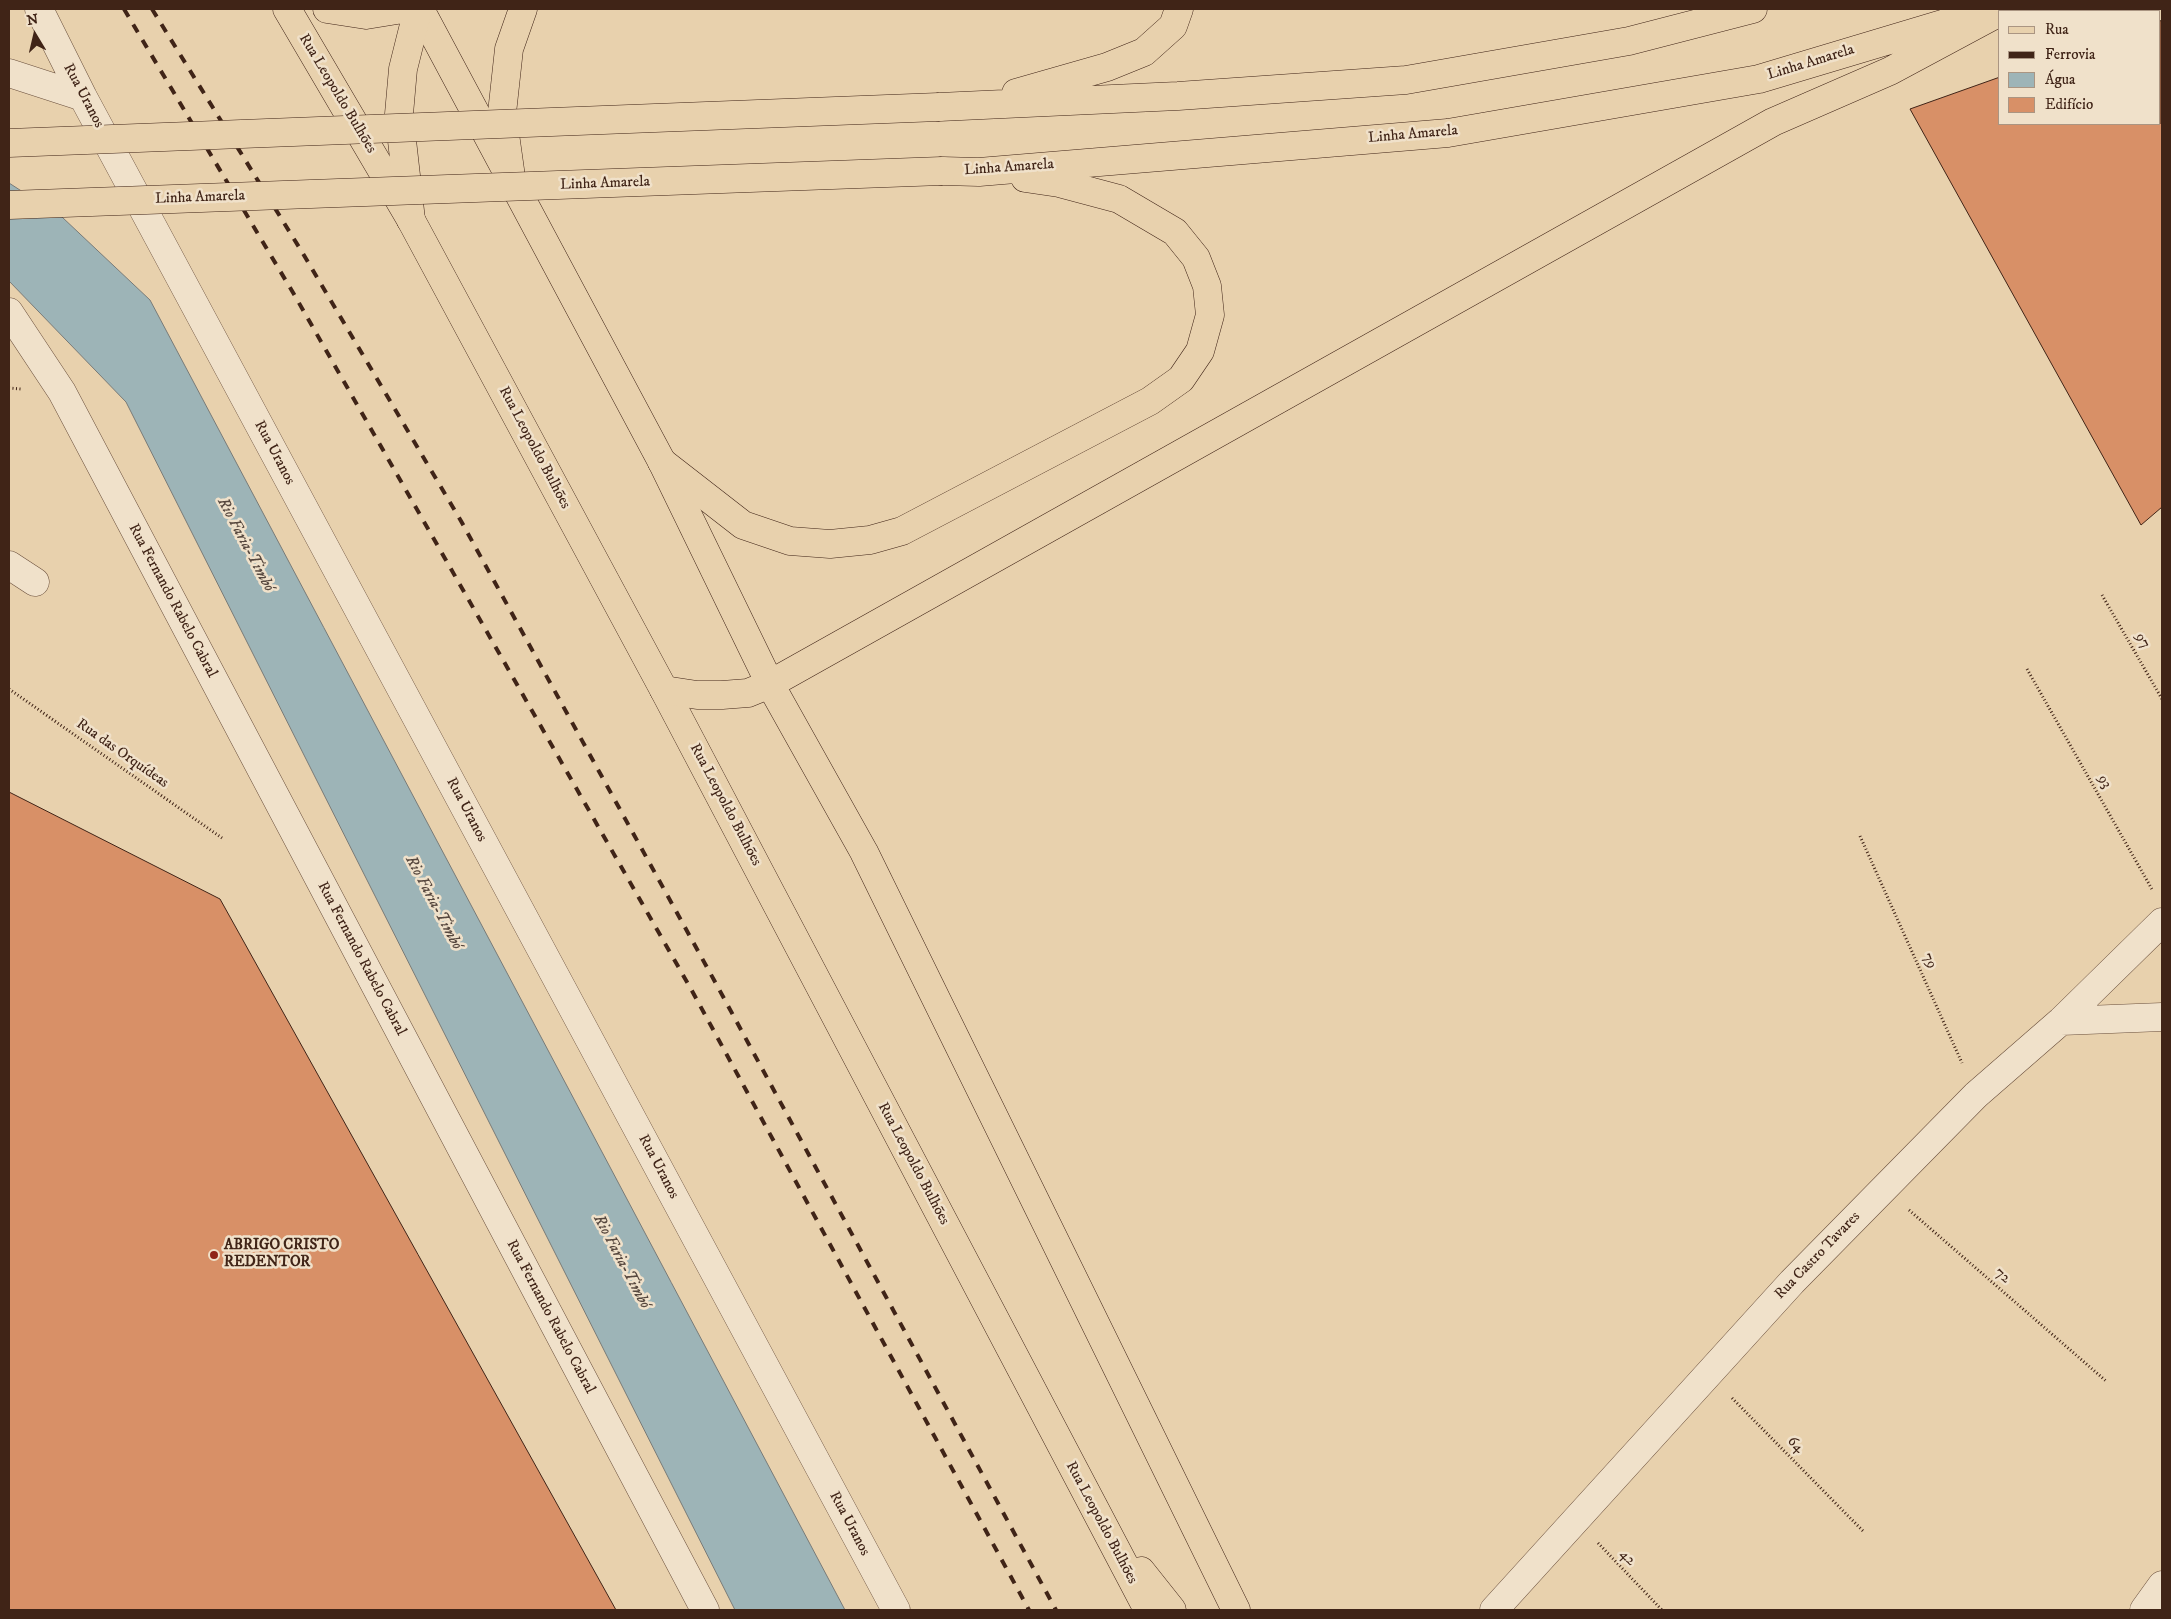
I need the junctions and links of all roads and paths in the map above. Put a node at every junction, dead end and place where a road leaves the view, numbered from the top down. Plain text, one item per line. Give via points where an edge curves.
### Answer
1 (38, 9) edge
2 (287, 9) edge
3 (327, 9) edge
4 (403, 9) edge
5 (419, 9) edge
6 (523, 9) edge
7 (1180, 9) edge
8 (1753, 9) edge
9 (1994, 9) edge
10 (1998, 14) edge
11 (9, 73) edge
12 (83, 97) junction
13 (977, 105) junction
14 (9, 143) edge
15 (979, 172) junction
16 (512, 177) junction
17 (9, 205) edge
18 (411, 220) junction
19 (9, 312) edge
20 (662, 462) junction
21 (9, 565) edge
22 (35, 582) dead end
23 (2102, 595) dead end
24 (2027, 669) dead end
25 (770, 684) junction
26 (9, 689) edge
27 (664, 690) junction
28 (2162, 699) edge
29 (1860, 836) dead end
30 (222, 838) dead end
31 (2160, 910) edge
32 (2162, 1017) edge
33 (2061, 1021) junction
34 (1976, 1095) junction
35 (1884, 1188) junction
36 (1709, 1374) junction
37 (2106, 1382) dead end
38 (1576, 1521) junction
39 (1864, 1532) dead end
40 (1111, 1542) junction
41 (2162, 1585) edge
42 (705, 1610) edge
43 (896, 1610) edge
44 (1148, 1610) edge
45 (1172, 1610) edge
46 (1236, 1610) edge
47 (1494, 1610) edge
48 (1662, 1610) edge
49 (2144, 1610) edge

1 - 12 street, Rua Uranos
2 - 18 main road, Rua Leopoldo Bulhões
3 - 4 main road via 366,16
5 - 16 main road
5 - 18 main road via 403,69 399,114
6 - 16 main road via 509,48 502,113
7 - 13 main road via 1173,26 1144,52 1107,67
8 - 13 main road via 1629,41 1406,80 1178,96
9 - 15 main road, Linha Amarela via 1759,79 1448,133
10 - 25 main road via 1890,71 1773,122
11 - 12 street
12 - 43 street, Rua Uranos
13 - 14 main road, bridge
15 - 17 main road, Linha Amarela, bridge
15 - 20 main road via 1058,183 1119,199 1175,232 1196,258 1207,286 1210,315 1200,351 1181,379 1150,401 910,527 870,540 830,544 790,541 744,525
16 - 20 main road
18 - 27 main road, Rua Leopoldo Bulhões
19 - 42 street, Rua Fernando Rabelo Cabral via 62,392
20 - 25 main road
21 - 22 street
23 - 28 path, 97
24 - 31 path, 93
25 - 27 main road via 748,693 722,695
25 - 46 main road via 864,852
26 - 30 path, Rua das Orquídeas
27 - 40 main road, Rua Leopoldo Bulhões
29 - 34 path, 79
31 - 33 street, Rua Castro Tavares
32 - 33 street
33 - 34 street, Rua Castro Tavares
34 - 35 street, Rua Castro Tavares
35 - 36 street, Rua Castro Tavares via 1792,1282
35 - 37 path, 72
36 - 38 street, Rua Castro Tavares
36 - 39 path, 64
38 - 47 street, Rua Castro Tavares
38 - 48 path, 42
40 - 44 main road, Rua Leopoldo Bulhões
40 - 45 main road via 1138,1568
41 - 49 street

